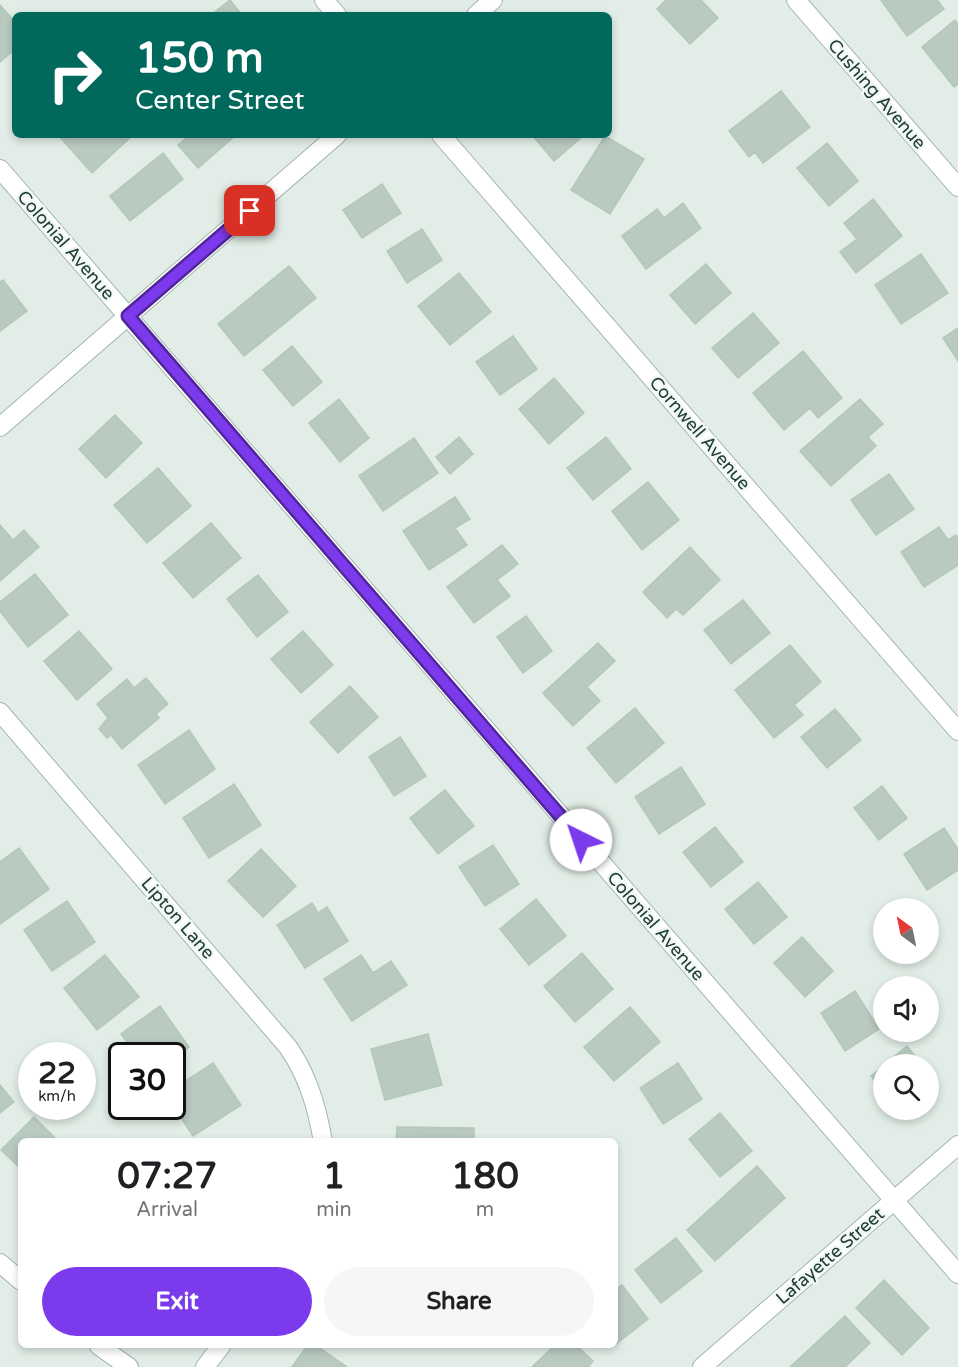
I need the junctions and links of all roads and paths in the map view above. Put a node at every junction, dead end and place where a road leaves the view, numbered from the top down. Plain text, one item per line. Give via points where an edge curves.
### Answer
1 (324, 0) edge
2 (493, 0) edge
3 (796, 0) edge
4 (334, 12) edge
5 (479, 12) edge
6 (334, 138) edge
7 (444, 138) edge
8 (0, 169) edge
9 (958, 187) edge
10 (128, 316) junction
11 (0, 427) edge
12 (0, 712) edge
13 (958, 731) edge
14 (321, 1138) edge
15 (958, 1145) edge
16 (894, 1200) junction
17 (0, 1263) edge
18 (958, 1274) edge
19 (18, 1278) edge
20 (102, 1348) edge
21 (220, 1348) edge
22 (129, 1367) edge
23 (205, 1367) edge
24 (702, 1367) edge

1 - 4 street
2 - 5 street
3 - 9 street, Cushing Avenue
6 - 10 street
7 - 13 street, Cornwell Avenue
8 - 10 street, Colonial Avenue
10 - 11 street
10 - 16 street, Colonial Avenue
12 - 14 street, Lipton Lane via 288,1047 304,1070
15 - 16 street, Lafayette Street
16 - 18 street, Colonial Avenue
16 - 24 street, Lafayette Street
17 - 19 street
20 - 22 street
21 - 23 street

